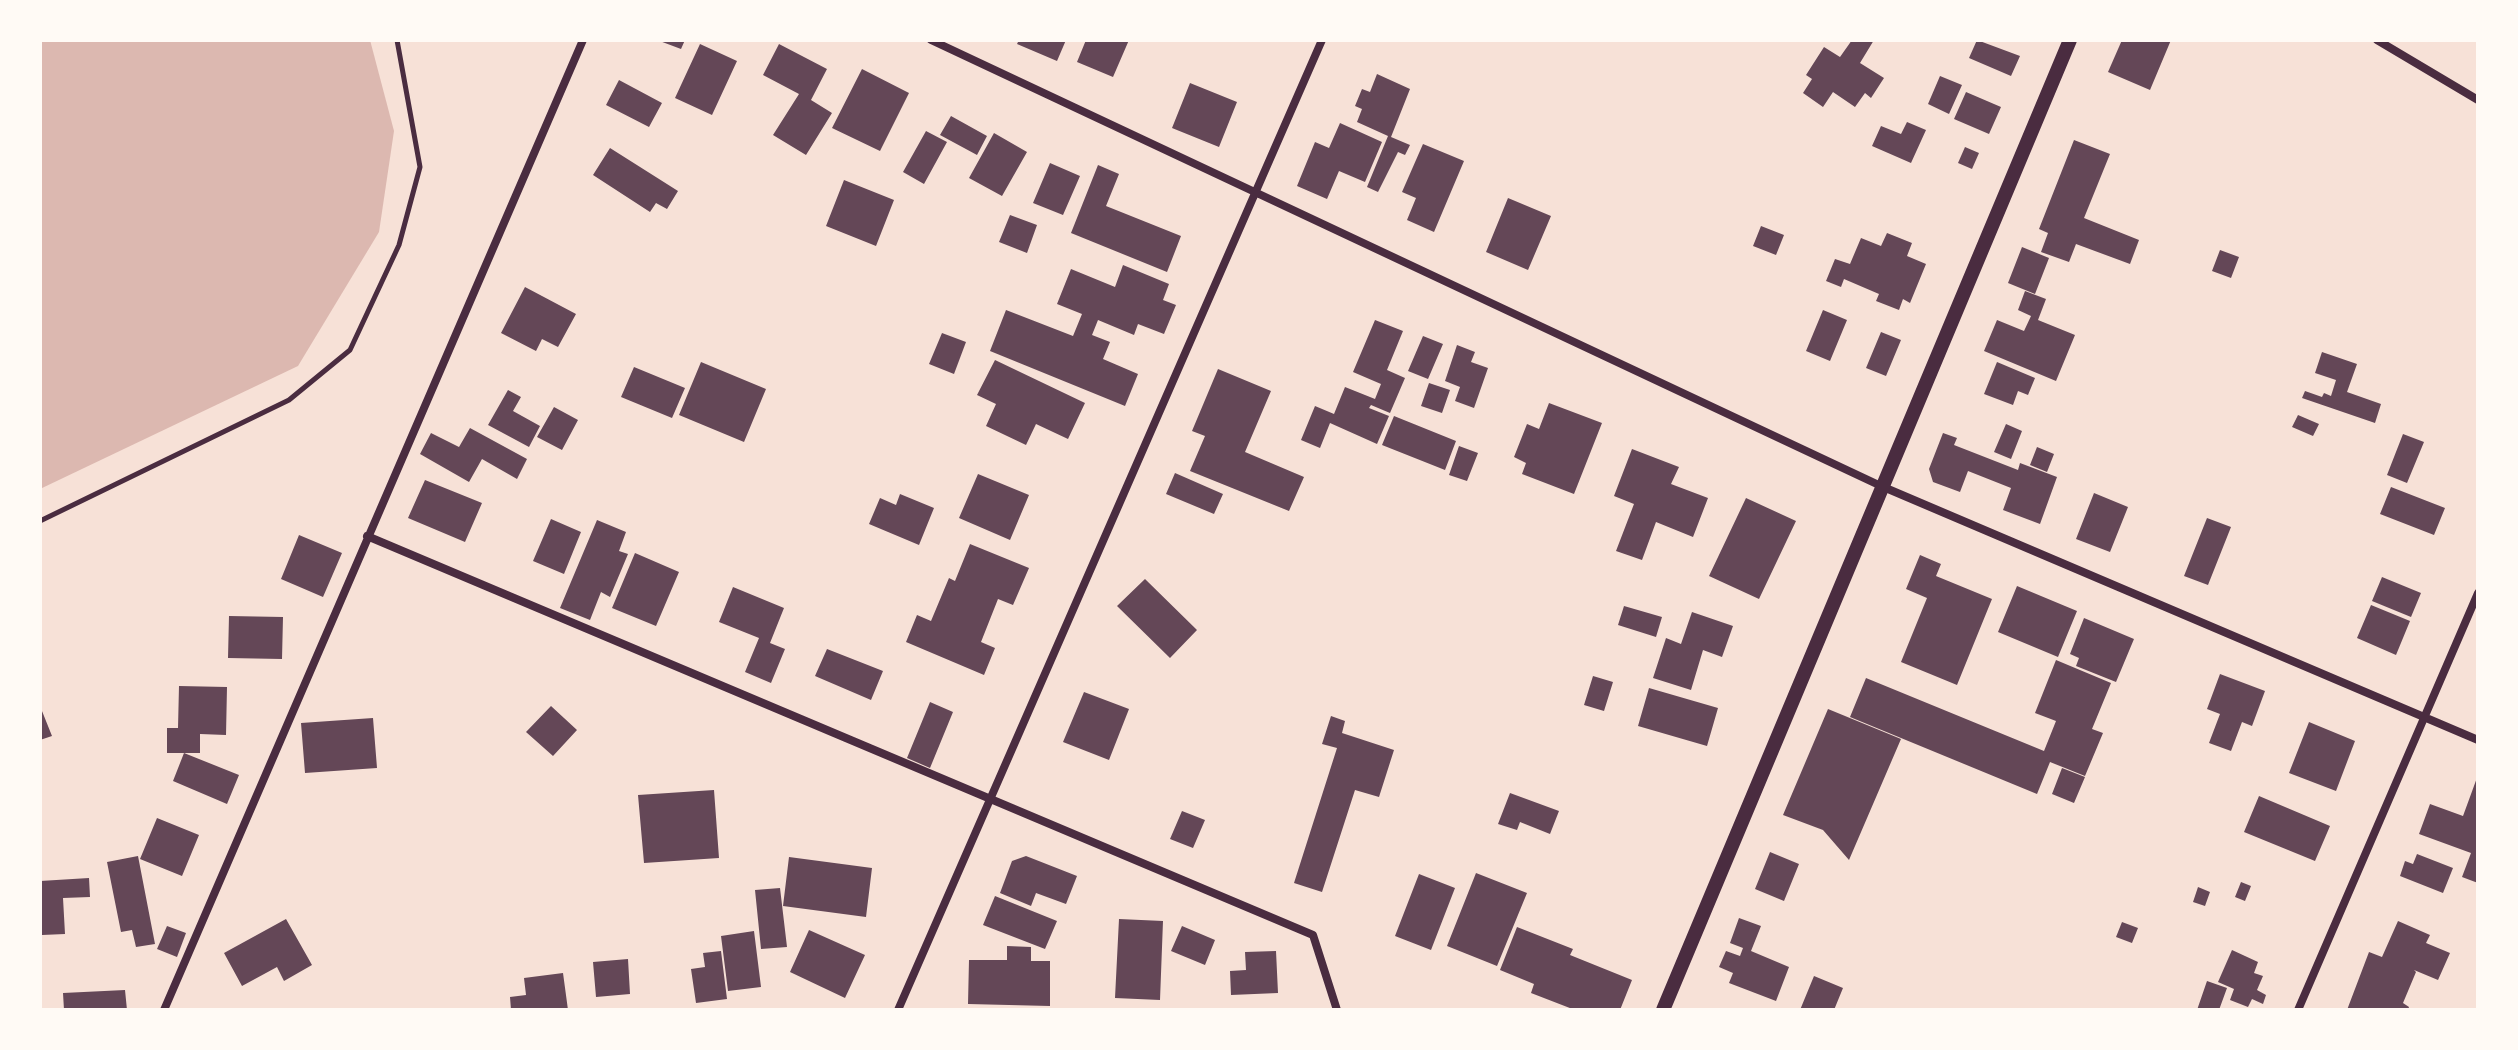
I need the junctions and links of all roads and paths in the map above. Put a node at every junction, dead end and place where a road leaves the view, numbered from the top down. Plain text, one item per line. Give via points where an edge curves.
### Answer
1 (397, 40) edge
2 (583, 40) edge
3 (931, 40) edge
4 (1322, 40) edge
5 (2070, 40) edge
6 (2377, 40) edge
7 (2478, 100) edge
8 (1255, 193) junction
9 (1881, 486) junction
10 (40, 521) edge
11 (367, 536) junction
12 (2478, 593) edge
13 (2424, 718) junction
14 (2478, 740) edge
15 (991, 798) junction
16 (164, 1010) edge
17 (898, 1010) edge
18 (1337, 1010) edge
19 (1663, 1010) edge
20 (2298, 1010) edge

1 - 10 path via 420,167 399,245 350,350 289,400
2 - 11 street
3 - 8 street
4 - 8 street
5 - 9 street
6 - 7 street
8 - 9 street
8 - 15 street
9 - 13 street
9 - 19 street
11 - 15 street
11 - 16 street
12 - 13 street
13 - 14 street
13 - 20 street
15 - 17 street
15 - 18 street via 1313,935

